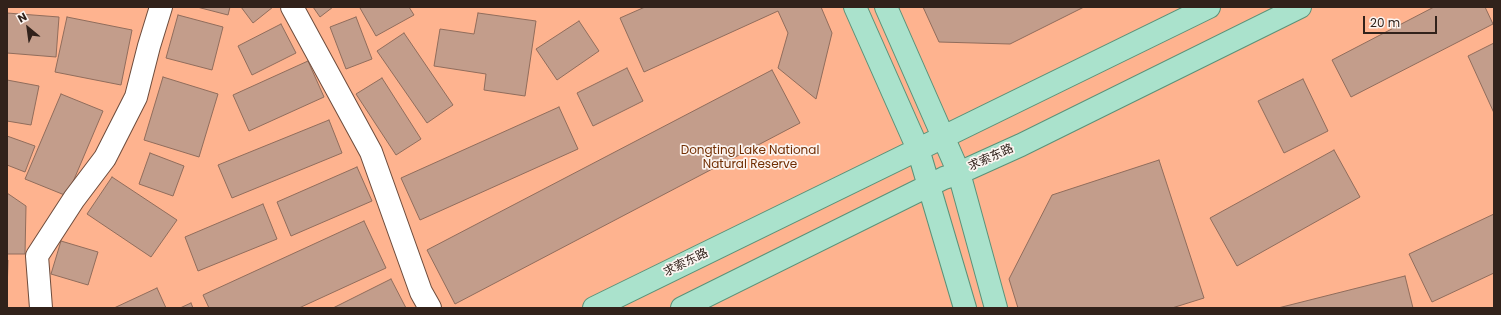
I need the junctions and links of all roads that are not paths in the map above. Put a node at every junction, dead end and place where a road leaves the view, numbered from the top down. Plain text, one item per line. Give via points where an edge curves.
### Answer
1 (161, 7) edge
2 (292, 7) edge
3 (855, 7) edge
4 (886, 7) edge
5 (1209, 7) edge
6 (1300, 7) edge
7 (943, 137) junction
8 (918, 149) junction
9 (958, 173) junction
10 (928, 185) junction
11 (40, 308) edge
12 (430, 308) edge
13 (594, 308) edge
14 (682, 308) edge
15 (965, 308) edge
16 (996, 308) edge

1 - 11 street via 136,97 104,158 37,256
2 - 12 street via 371,152 421,292
3 - 8 main road
4 - 7 main road
5 - 7 main road, 求索东路
6 - 9 main road, 求索东路 via 1021,145
7 - 8 main road, 求索东路
7 - 9 main road
8 - 10 main road
8 - 13 main road, 求索东路
9 - 10 main road, 求索东路
9 - 16 main road
10 - 14 main road, 求索东路
10 - 15 main road

